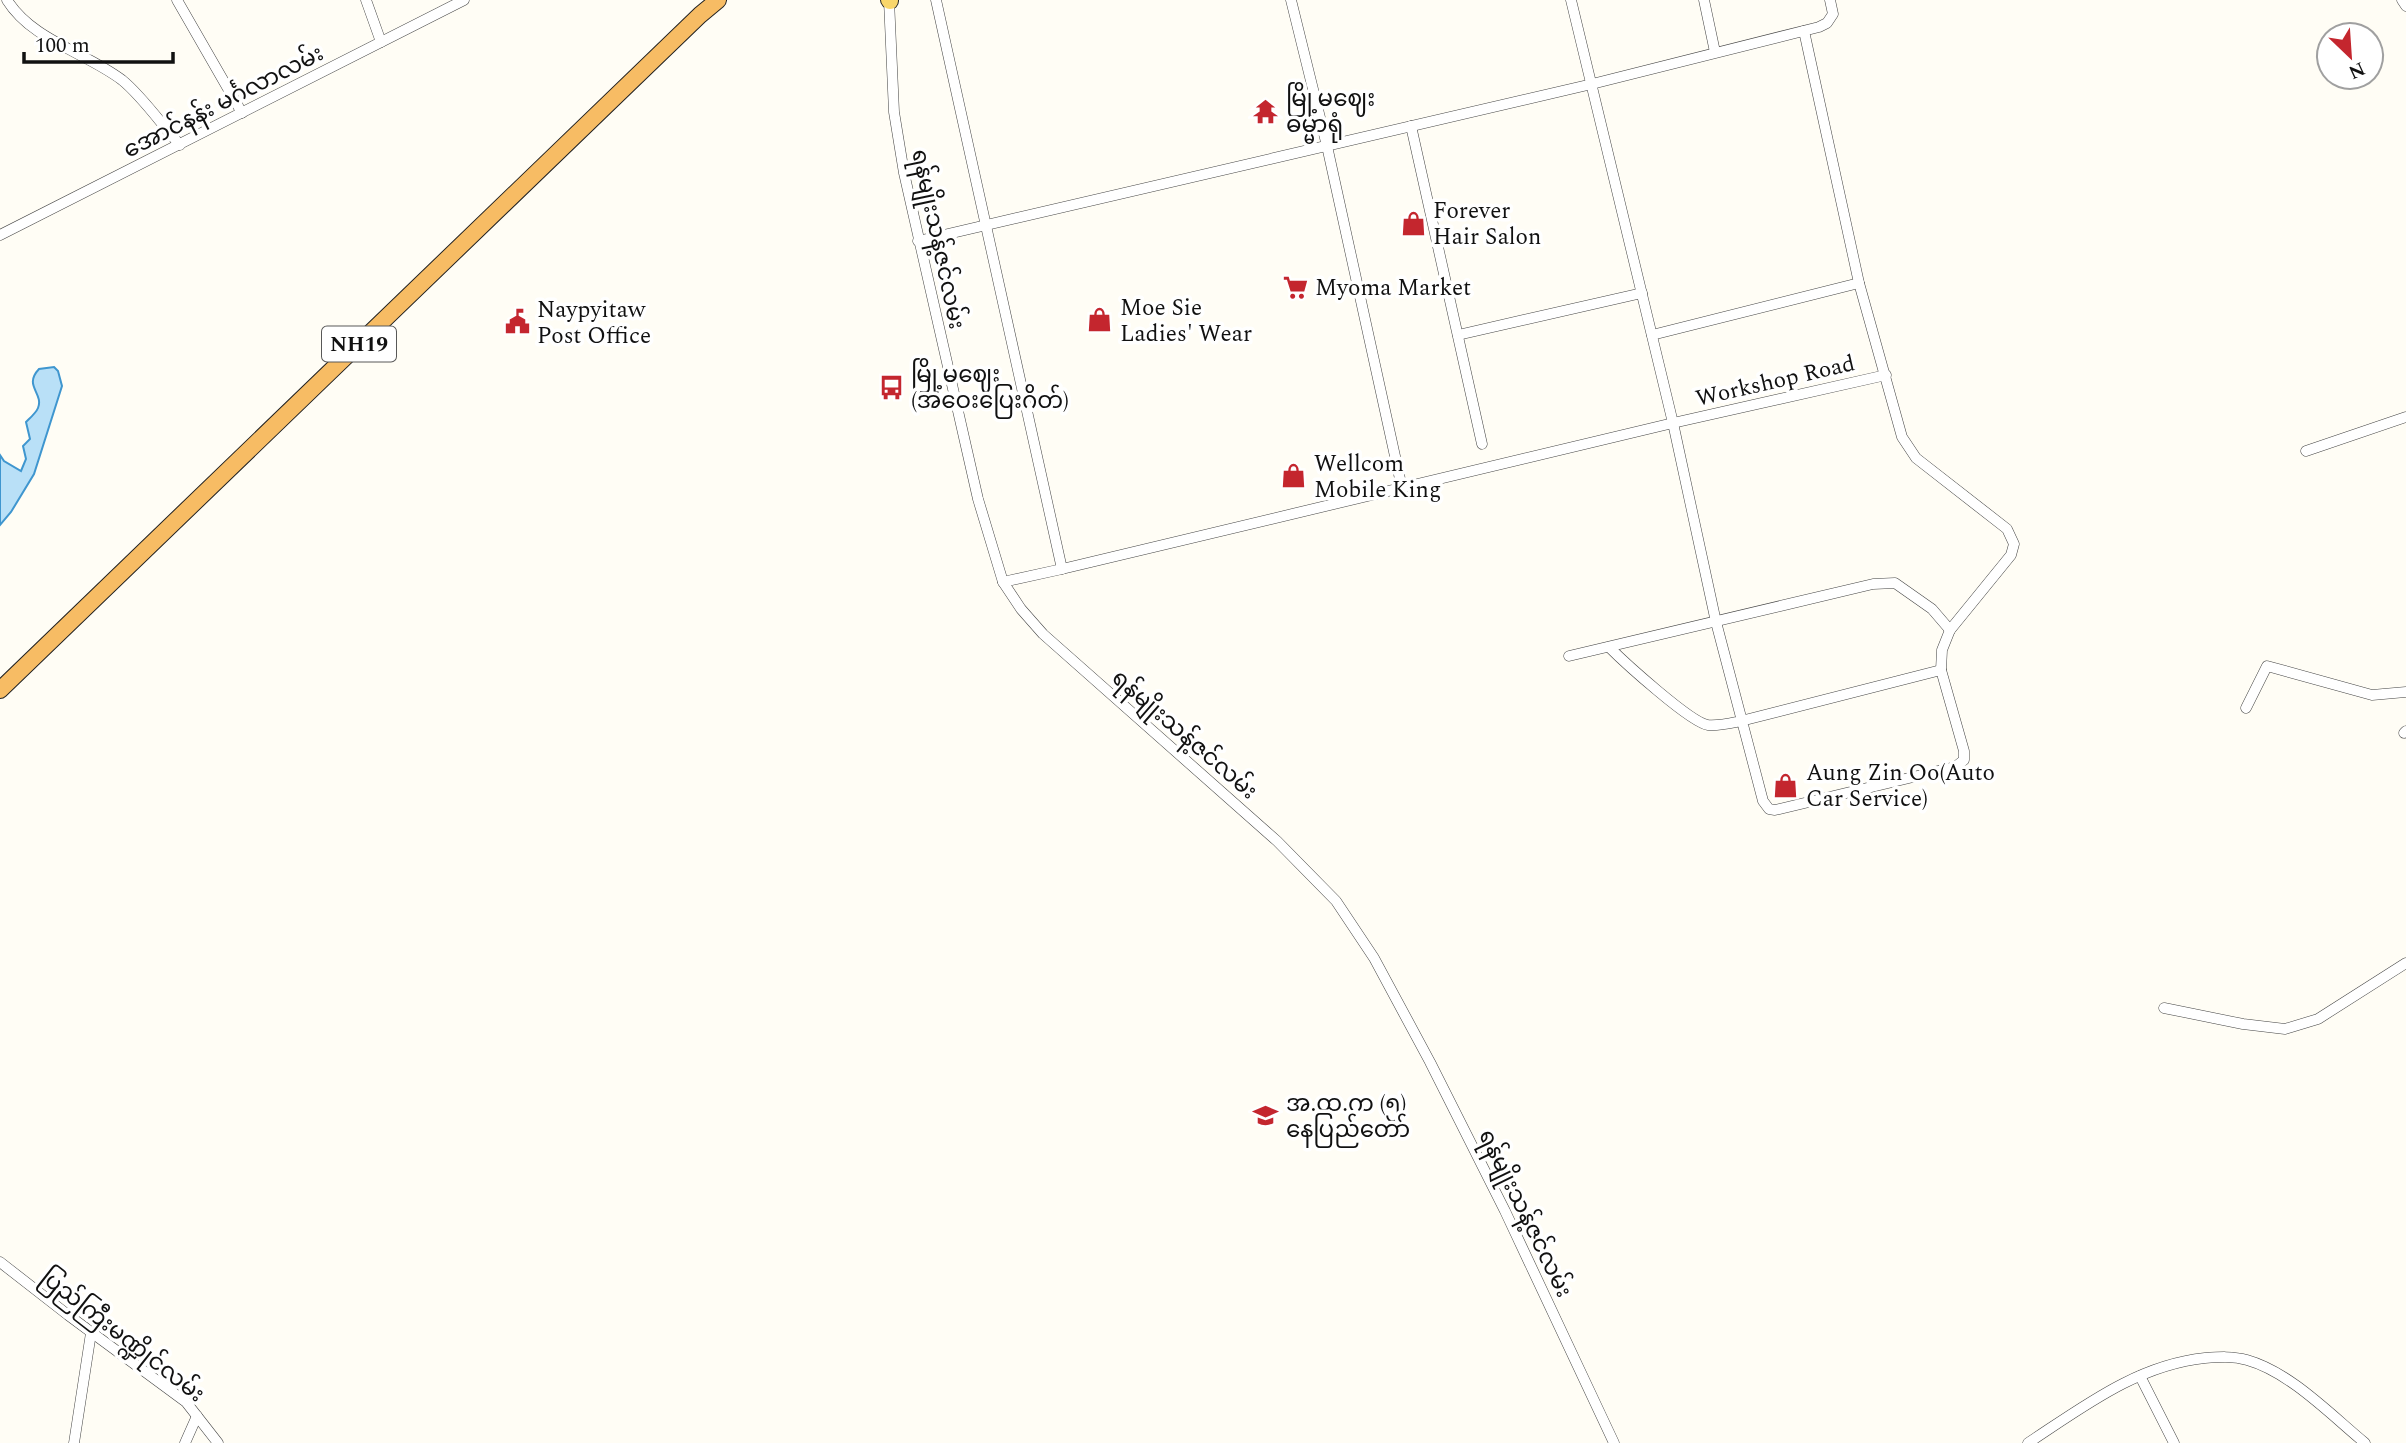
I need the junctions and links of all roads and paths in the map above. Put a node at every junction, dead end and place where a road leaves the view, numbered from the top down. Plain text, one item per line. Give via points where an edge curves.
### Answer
1 (7, 0) edge
2 (177, 0) edge
3 (366, 0) edge
4 (464, 0) edge
5 (718, 0) edge
6 (889, 0) edge
7 (936, 0) edge
8 (1291, 0) edge
9 (1571, 0) edge
10 (1704, 0) edge
11 (1830, 0) edge
12 (2402, 0) edge
13 (2406, 6) edge
14 (1804, 31) junction
15 (381, 42) junction
16 (1715, 52) junction
17 (1592, 84) junction
18 (242, 113) junction
19 (1411, 127) junction
20 (180, 145) junction
21 (1327, 146) junction
22 (985, 226) junction
23 (0, 235) edge
24 (918, 241) junction
25 (1859, 284) junction
26 (1642, 293) junction
27 (1458, 335) junction
28 (1652, 335) junction
29 (1886, 375) junction
30 (2406, 417) edge
31 (1673, 423) junction
32 (1482, 444) dead end
33 (2306, 451) dead end
34 (1402, 488) junction
35 (1062, 569) junction
36 (1003, 582) junction
37 (1716, 622) junction
38 (1950, 630) junction
39 (1609, 647) junction
40 (1569, 656) dead end
41 (1941, 670) junction
42 (0, 690) edge
43 (2406, 692) edge
44 (2246, 708) dead end
45 (1741, 721) junction
46 (2406, 963) edge
47 (2164, 1008) dead end
48 (0, 1262) edge
49 (91, 1333) junction
50 (2140, 1376) junction
51 (197, 1416) junction
52 (74, 1443) edge
53 (185, 1443) edge
54 (218, 1443) edge
55 (1614, 1443) edge
56 (2028, 1443) edge
57 (2174, 1443) edge
58 (2365, 1443) edge

1 - 20 street via 29,25 124,81
2 - 18 street
3 - 15 street
4 - 15 street, အောင်နန်း မင်္ဂလာလမ်း
5 - 42 highway, NH19
6 - 24 street, ရန်မျိုးသန့်ဇင်လမ်း via 894,112
7 - 22 street
8 - 21 street
9 - 17 street
10 - 16 street
11 - 14 street via 1833,14 1827,23
12 - 13 street
14 - 16 street
14 - 25 street
15 - 18 street, အောင်နန်း မင်္ဂလာလမ်း
16 - 17 street
17 - 19 street
17 - 26 street
18 - 20 street, အောင်နန်း မင်္ဂလာလမ်း
19 - 21 street
19 - 27 street
20 - 23 street, အောင်နန်း မင်္ဂလာလမ်း
21 - 22 street
21 - 34 street
22 - 24 street
22 - 35 street
24 - 36 street, ရန်မျိုးသန့်ဇင်လမ်း via 978,499
25 - 28 street
25 - 29 street
26 - 27 street
26 - 28 street
27 - 32 street
28 - 31 street
29 - 31 street, Workshop Road
29 - 38 street via 1902,437 1916,458 2012,536 2011,555
30 - 33 street
31 - 34 street, Workshop Road
31 - 37 street
34 - 35 street, Workshop Road
35 - 36 street, Workshop Road
36 - 55 street, ရန်မျိုးသန့်ဇင်လမ်း via 1044,634 1277,841 1336,901 1374,958 1430,1062
37 - 38 street via 1890,582 1932,609
37 - 39 street
37 - 45 street
38 - 41 street via 1941,650
39 - 40 street
39 - 45 street via 1706,725
41 - 45 street
41 - 45 street via 1964,751 1964,760 1955,767 1769,809
43 - 44 street via 2372,695 2267,666
46 - 47 street via 2318,1019 2285,1029
48 - 49 street, ပြည်ကြီးမဏ္ဍိုင်လမ်း
49 - 51 street, ပြည်ကြီးမဏ္ဍိုင်လမ်း via 186,1402
49 - 52 street
50 - 56 street via 2122,1382
50 - 57 street
50 - 58 street via 2181,1361 2223,1356 2247,1359 2285,1378
51 - 53 street
51 - 54 street, ပြည်ကြီးမဏ္ဍိုင်လမ်း

